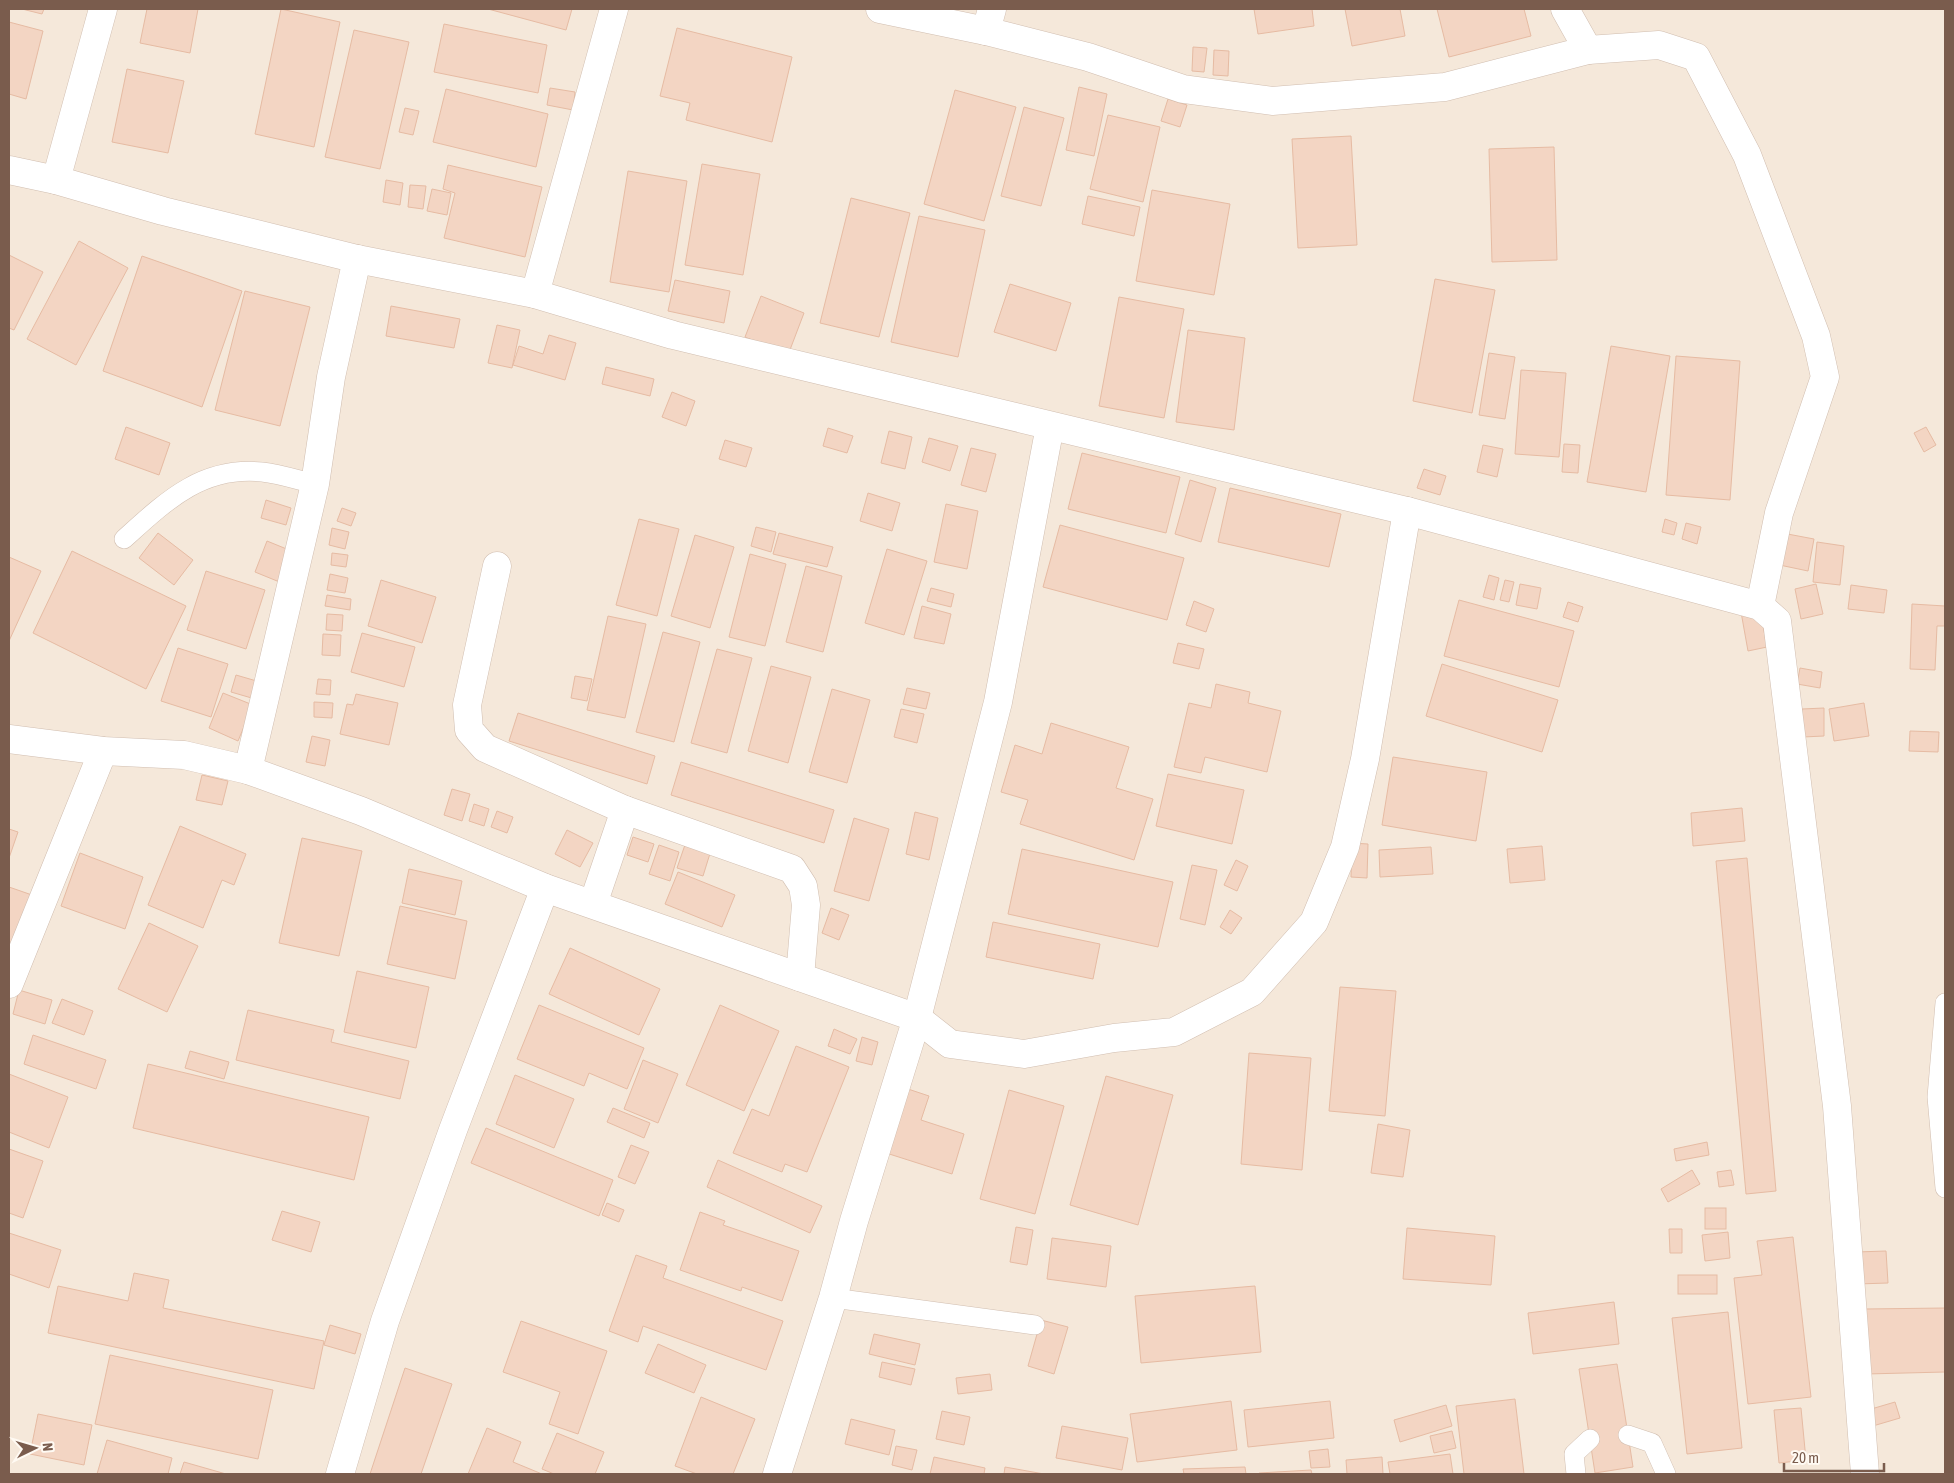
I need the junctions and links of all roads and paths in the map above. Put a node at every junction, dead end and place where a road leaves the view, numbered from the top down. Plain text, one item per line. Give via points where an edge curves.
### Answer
1 (103, 9) edge
2 (614, 9) edge
3 (880, 9) edge
4 (1565, 9) edge
5 (989, 20) edge
6 (1588, 50) junction
7 (9, 170) edge
8 (56, 180) junction
9 (357, 259) junction
10 (535, 294) junction
11 (1050, 426) junction
12 (315, 484) junction
13 (1407, 511) junction
14 (124, 539) dead end
15 (497, 566) dead end
16 (1760, 606) junction
17 (9, 739) edge
18 (103, 751) junction
19 (248, 770) junction
20 (626, 810) junction
21 (545, 888) junction
22 (593, 904) junction
23 (800, 977) junction
24 (9, 984) edge
25 (1945, 1003) edge
26 (917, 1018) junction
27 (1945, 1188) edge
28 (833, 1298) junction
29 (1035, 1325) dead end
30 (1628, 1436) dead end
31 (1590, 1439) dead end
32 (340, 1474) edge
33 (777, 1474) edge
34 (1576, 1474) edge
35 (1666, 1474) edge
36 (1865, 1474) edge

1 - 8 street
2 - 10 street
3 - 5 street
4 - 6 street
5 - 6 street via 1183,89 1272,101 1445,87
6 - 16 street via 1659,45 1696,57 1747,155 1816,336 1825,377 1779,513
7 - 8 street
8 - 9 street
9 - 10 street
9 - 12 street via 331,377
10 - 11 street via 673,335
11 - 13 street
11 - 26 street via 998,702
12 - 14 lane via 262,472 219,474 187,487
12 - 19 street
13 - 16 street
13 - 26 street via 1365,759 1344,846 1314,922 1252,992 1174,1032 1114,1038 1024,1054 950,1044
15 - 20 street via 467,705 469,730 484,748
16 - 36 street via 1777,622 1823,989 1837,1106
17 - 18 street
18 - 19 street via 184,755
18 - 24 street
19 - 21 street via 361,811
20 - 22 street
20 - 23 street via 792,869 803,886 806,905
21 - 22 street
21 - 32 street via 453,1130 392,1303
22 - 23 street
23 - 26 street
25 - 27 lane via 1937,1097
26 - 28 street
28 - 29 lane
28 - 33 street
30 - 35 lane via 1652,1443
31 - 34 lane via 1574,1454

